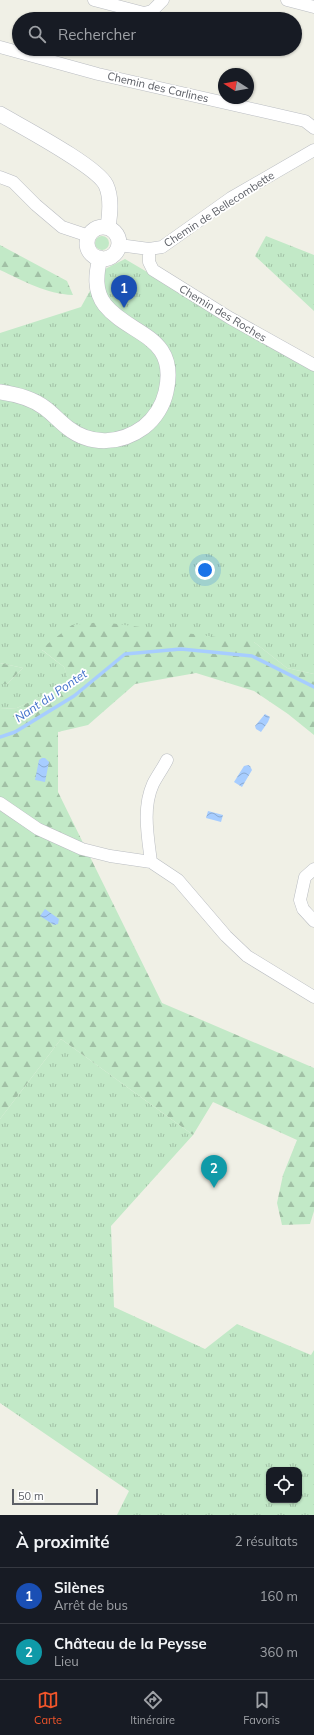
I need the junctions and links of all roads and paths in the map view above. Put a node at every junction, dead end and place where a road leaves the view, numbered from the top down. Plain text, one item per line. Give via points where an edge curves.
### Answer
1 (94, 0) edge
2 (163, 0) edge
3 (287, 0) edge
4 (314, 7) edge
5 (140, 12) edge
6 (148, 12) edge
7 (0, 48) edge
8 (12, 51) edge
9 (30, 56) edge
10 (0, 114) edge
11 (314, 128) edge
12 (314, 150) edge
13 (0, 177) edge
14 (108, 227) junction
15 (89, 236) junction
16 (119, 245) junction
17 (149, 249) junction
18 (100, 258) junction
19 (314, 365) edge
20 (0, 392) edge
21 (167, 760) dead end
22 (0, 803) edge
23 (151, 862) junction
24 (314, 869) edge
25 (314, 921) edge
26 (314, 997) edge

1 - 5 street
2 - 6 street
3 - 4 street
7 - 8 street, Chemin des Carlines
9 - 11 street, Chemin des Carlines via 305,121
10 - 14 street via 87,166 106,183 110,210
12 - 17 street, Chemin de Bellecombette via 232,198 162,246
13 - 15 street via 13,182 62,227
14 - 15 street via 99,227
14 - 16 street via 118,236
15 - 18 street via 89,250
16 - 17 street, Chemin de Bellecombette
16 - 18 street via 114,254 105,259
17 - 19 street, Chemin des Roches via 149,262 153,270 230,318
18 - 20 street via 96,278 105,305 157,345 166,362 167,387 158,412 148,423 126,437 115,440 92,440 69,429 32,400
21 - 23 street via 153,785 149,801 147,820
22 - 23 street via 38,829 82,849
23 - 26 street via 178,880 226,936 247,956
24 - 25 street via 305,877 300,900 303,909

